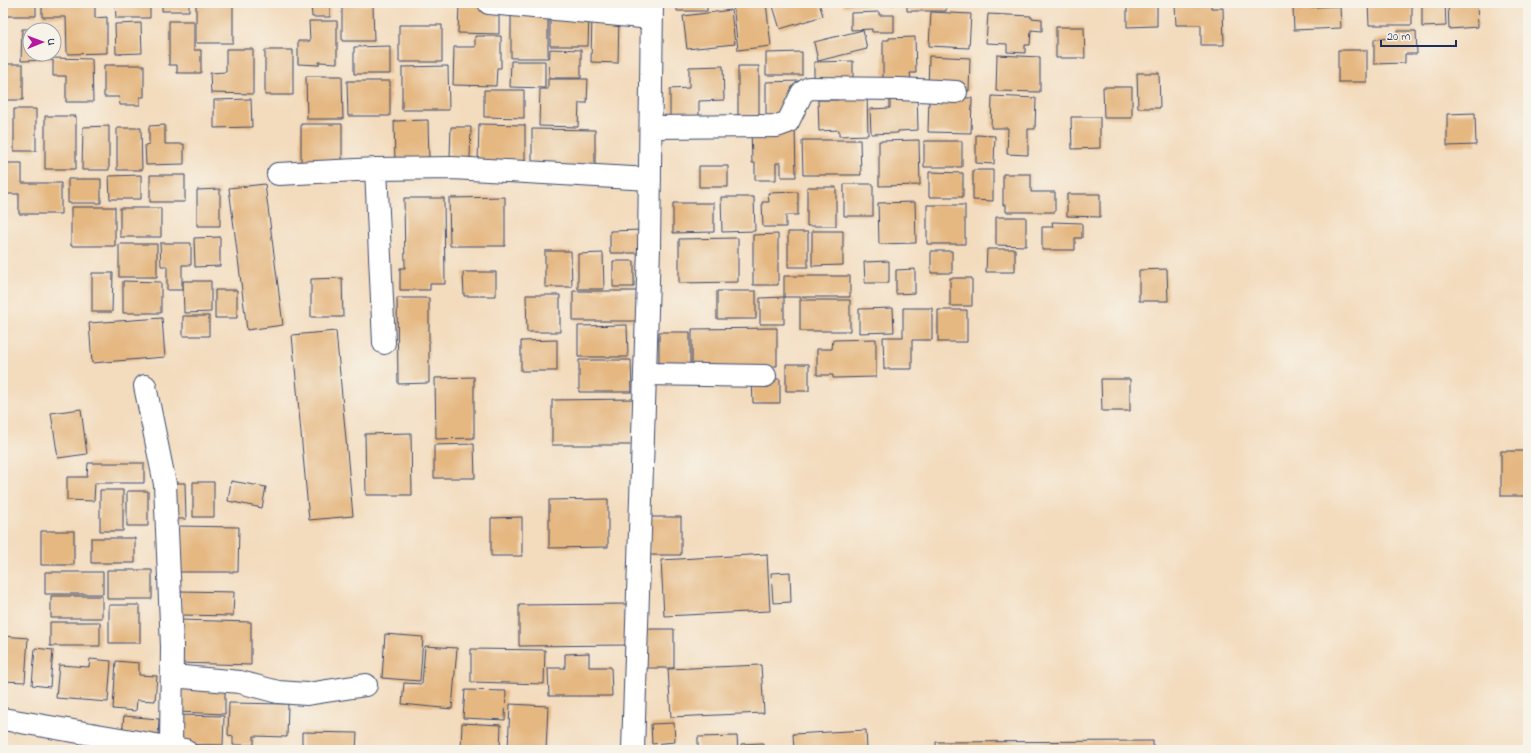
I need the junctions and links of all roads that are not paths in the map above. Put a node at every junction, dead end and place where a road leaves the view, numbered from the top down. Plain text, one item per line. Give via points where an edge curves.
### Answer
1 (489, 3) edge
2 (652, 11) edge
3 (956, 92) dead end
4 (651, 127) junction
5 (376, 169) junction
6 (278, 174) dead end
7 (650, 179) junction
8 (384, 344) dead end
9 (646, 374) junction
10 (765, 376) dead end
11 (145, 386) dead end
12 (172, 676) junction
13 (366, 685) dead end
14 (3, 718) edge
15 (178, 749) edge
16 (633, 750) edge

1 - 2 street
2 - 4 street
3 - 4 street via 809,88 802,93 788,122 777,126
4 - 7 street
5 - 6 street
5 - 7 street via 452,168
5 - 8 street
7 - 9 street
9 - 10 street
9 - 16 street
11 - 12 street via 165,484
12 - 13 street via 240,682 278,692 307,694
12 - 15 street
14 - 15 street

